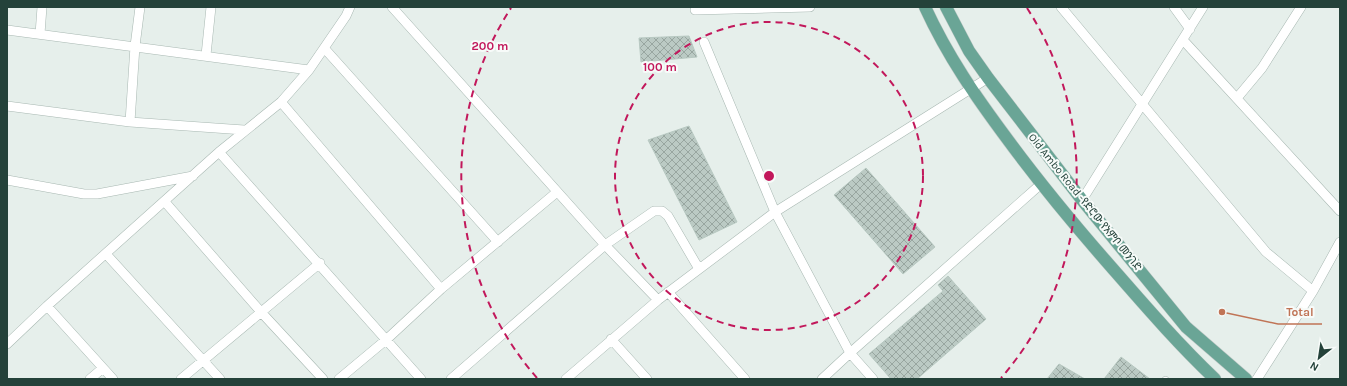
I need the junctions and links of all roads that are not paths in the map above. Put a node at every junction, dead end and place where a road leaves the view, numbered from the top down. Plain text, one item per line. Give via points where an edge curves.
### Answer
1 (42, 7) edge
2 (140, 7) edge
3 (211, 7) edge
4 (350, 7) edge
5 (392, 7) edge
6 (810, 7) edge
7 (925, 7) edge
8 (946, 7) edge
9 (1061, 7) edge
10 (1174, 7) edge
11 (1204, 7) edge
12 (1301, 7) edge
13 (695, 10) dead end
14 (1190, 29) junction
15 (7, 30) edge
16 (40, 34) junction
17 (1183, 40) junction
18 (704, 42) dead end
19 (135, 46) junction
20 (324, 49) junction
21 (206, 55) junction
22 (309, 70) junction
23 (988, 78) junction
24 (970, 89) junction
25 (1237, 98) junction
26 (281, 102) junction
27 (1144, 104) junction
28 (7, 106) edge
29 (130, 122) junction
30 (244, 130) junction
31 (219, 152) junction
32 (193, 176) junction
33 (7, 180) edge
34 (1041, 184) junction
35 (557, 192) junction
36 (1082, 200) junction
37 (165, 202) junction
38 (1340, 211) edge
39 (775, 212) junction
40 (498, 242) junction
41 (1340, 242) edge
42 (605, 245) junction
43 (106, 254) junction
44 (320, 263) junction
45 (699, 269) junction
46 (441, 289) junction
47 (1313, 291) junction
48 (668, 292) junction
49 (658, 300) junction
50 (47, 306) junction
51 (261, 312) junction
52 (387, 339) junction
53 (611, 339) junction
54 (7, 344) edge
55 (850, 353) junction
56 (204, 360) junction
57 (103, 368) junction
58 (90, 379) edge
59 (113, 379) edge
60 (182, 379) edge
61 (220, 379) edge
62 (324, 379) edge
63 (339, 379) edge
64 (422, 379) edge
65 (451, 379) edge
66 (566, 379) edge
67 (647, 379) edge
68 (745, 379) edge
69 (822, 379) edge
70 (873, 379) edge
71 (1214, 379) edge
72 (1246, 379) edge
73 (1257, 379) edge

1 - 16 street
2 - 19 street
3 - 21 street
4 - 20 street
5 - 35 street
6 - 13 street
7 - 24 main road, Old Ambo Road -የድሮው የአምቦ መንገድ
8 - 23 main road, Old Ambo Road -የድሮው የአምቦ መንገድ via 965,44
9 - 27 street
10 - 14 street
11 - 14 street
12 - 25 street via 1262,68
14 - 17 street
15 - 16 street
16 - 19 street
17 - 25 street
17 - 27 street
18 - 39 street
19 - 21 street
19 - 29 street
20 - 22 street
20 - 40 street
21 - 22 street
22 - 26 street
23 - 24 street
23 - 36 main road, Old Ambo Road -የድሮው የአምቦ መንገድ
24 - 34 main road, Old Ambo Road -የድሮው የአምቦ መንገድ
24 - 39 street
25 - 38 street
26 - 30 street
26 - 46 street
27 - 36 street
27 - 47 street via 1266,252
28 - 29 street
29 - 30 street
30 - 31 street
31 - 32 street
31 - 44 street
32 - 33 street via 97,194
32 - 37 street
34 - 55 street
34 - 71 main road, Old Ambo Road -የድሮው የአምቦ መንገድ via 1169,333
35 - 40 street
35 - 42 street
36 - 72 main road, Old Ambo Road -የድሮው የአምቦ መንገድ via 1186,327
37 - 43 street
37 - 51 street
39 - 45 street
39 - 55 street
40 - 46 street
41 - 47 street
42 - 45 street via 654,211 662,211 668,216
42 - 49 street
42 - 65 street
43 - 50 street
43 - 56 street
44 - 51 street
44 - 52 street
45 - 48 street
46 - 52 street
47 - 73 street
48 - 49 street
48 - 68 street
49 - 53 street
50 - 54 street
50 - 57 street
51 - 56 street
51 - 62 street
52 - 63 street
52 - 64 street
53 - 66 street
53 - 67 street
55 - 69 street
55 - 70 street
56 - 60 street
56 - 61 street
57 - 58 street
57 - 59 street

